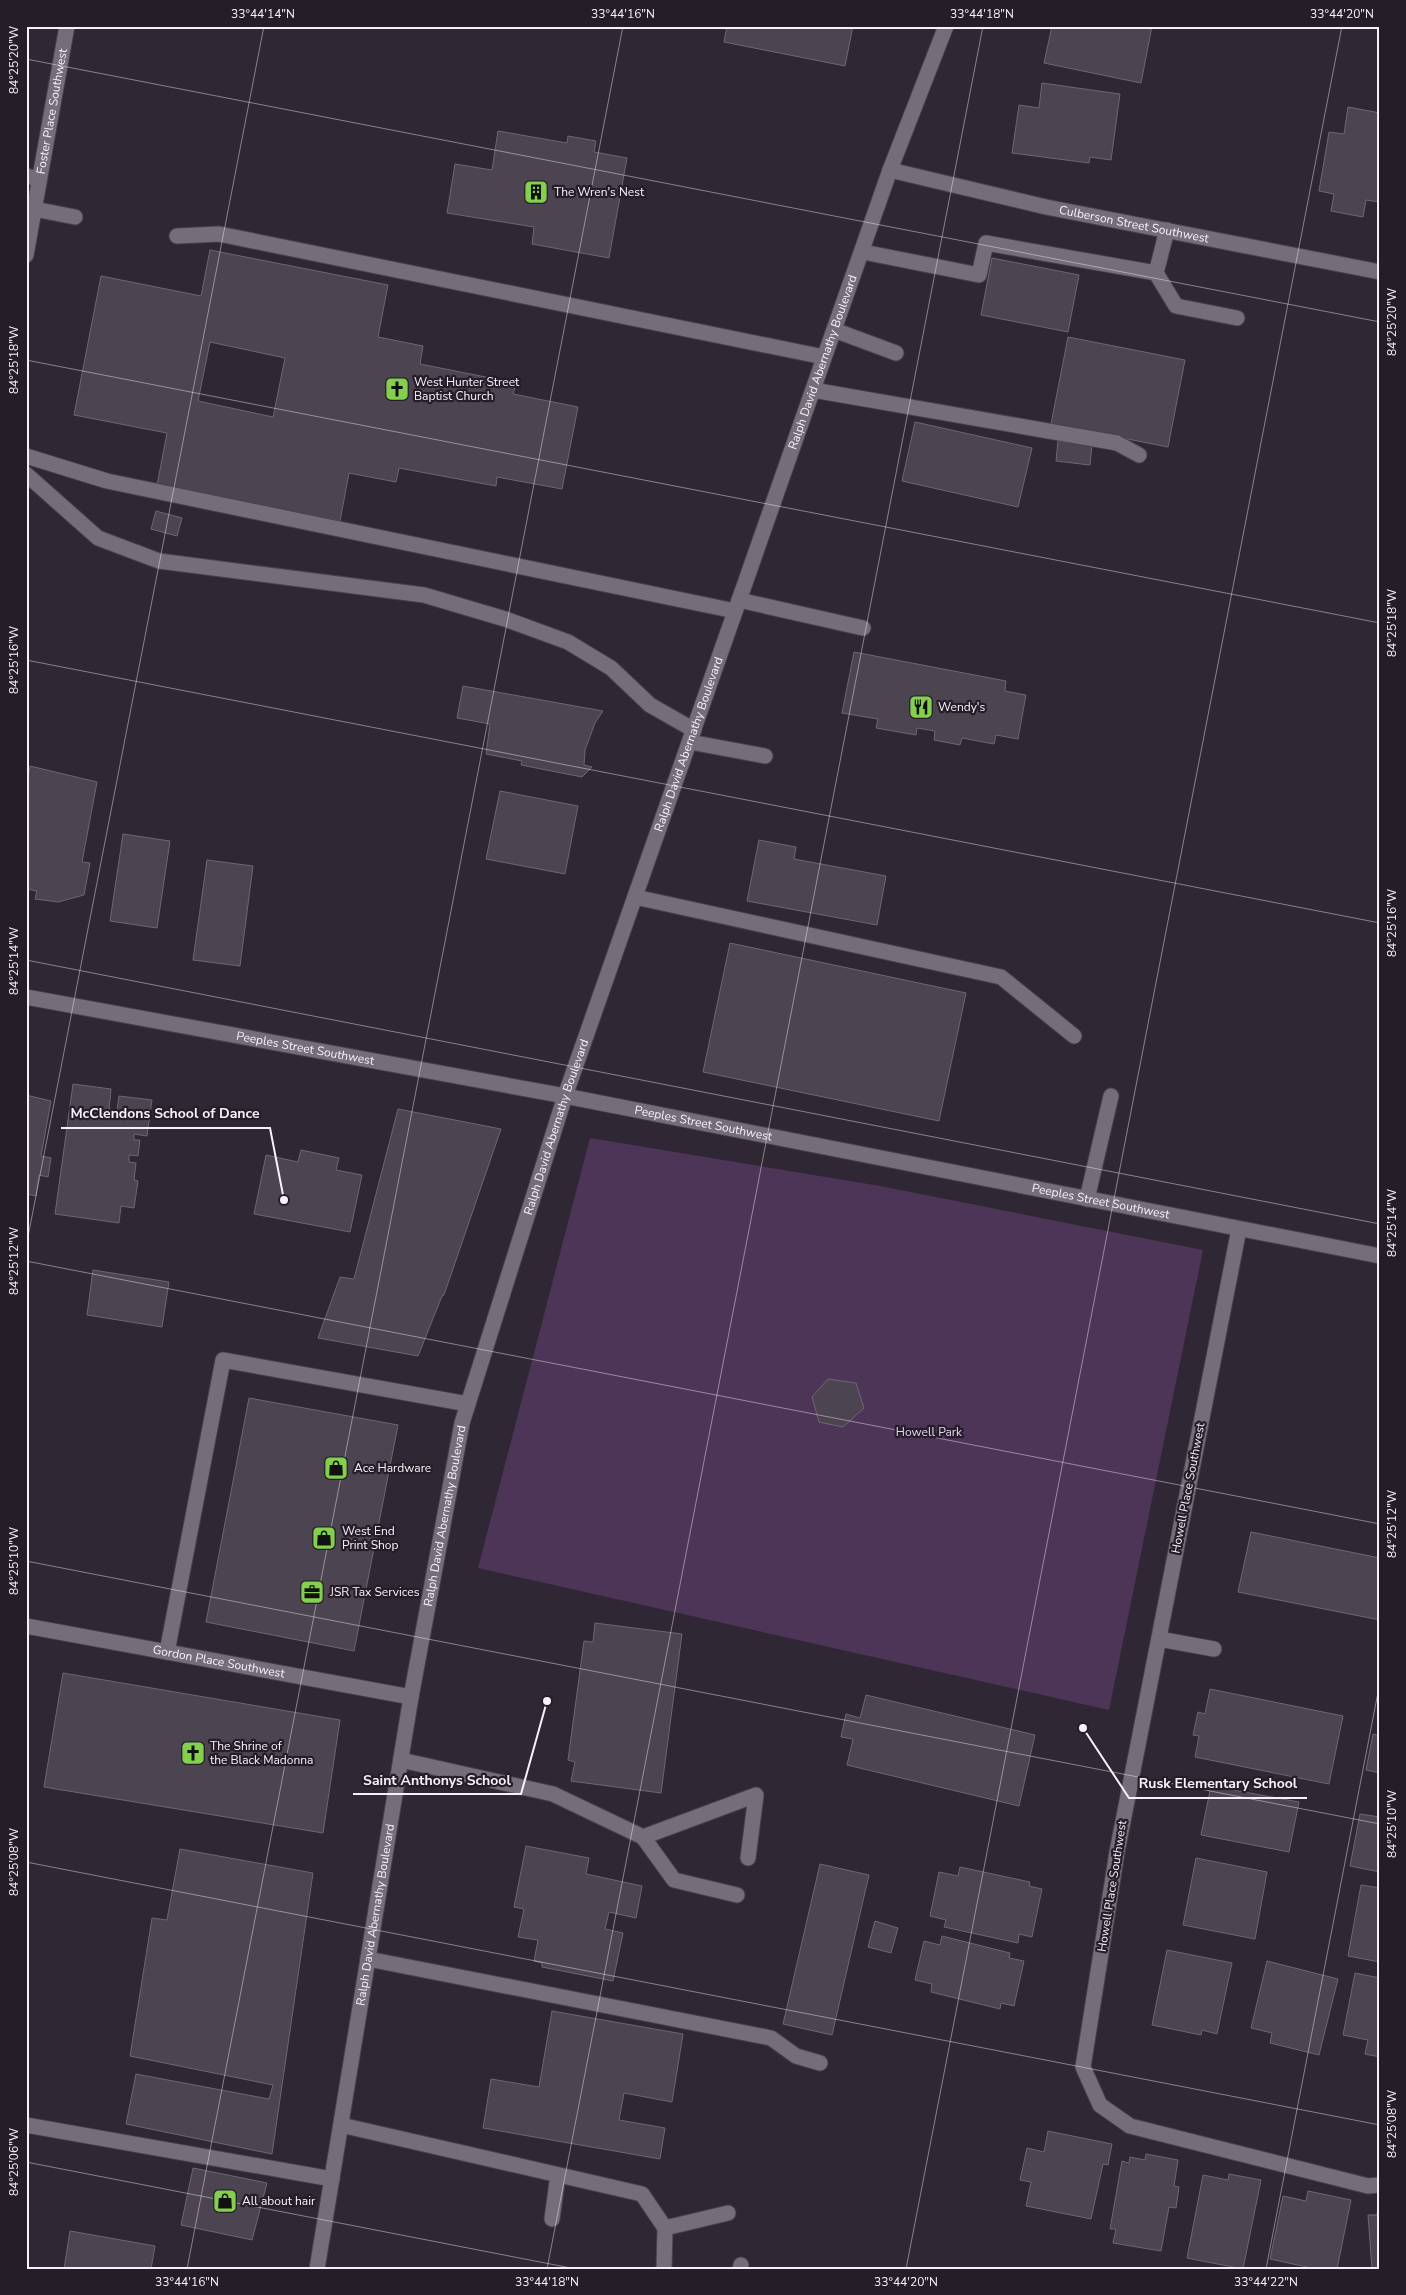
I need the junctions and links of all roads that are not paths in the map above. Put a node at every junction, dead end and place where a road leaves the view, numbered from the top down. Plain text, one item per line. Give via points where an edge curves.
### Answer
1 (67, 26) edge
2 (946, 26) edge
3 (890, 170) junction
4 (33, 178) edge
5 (34, 208) junction
6 (75, 216) dead end
7 (1167, 230) junction
8 (177, 236) dead end
9 (863, 252) junction
10 (26, 254) edge
11 (1380, 272) edge
12 (1156, 273) junction
13 (1237, 318) dead end
14 (834, 330) junction
15 (896, 354) dead end
16 (824, 357) junction
17 (813, 390) junction
18 (1139, 455) dead end
19 (26, 456) edge
20 (26, 474) edge
21 (737, 606) junction
22 (863, 628) dead end
23 (692, 736) junction
24 (766, 756) dead end
25 (635, 897) junction
26 (26, 997) edge
27 (1074, 1036) dead end
28 (565, 1096) junction
29 (1111, 1096) dead end
30 (1087, 1199) junction
31 (1239, 1229) junction
32 (1380, 1256) edge
33 (468, 1404) junction
34 (26, 1626) edge
35 (1159, 1639) junction
36 (1214, 1649) dead end
37 (167, 1652) junction
38 (411, 1697) junction
39 (401, 1760) junction
40 (643, 1837) junction
41 (748, 1858) dead end
42 (738, 1895) dead end
43 (368, 1959) junction
44 (820, 2063) dead end
45 (341, 2125) junction
46 (26, 2126) edge
47 (558, 2175) junction
48 (332, 2179) junction
49 (1380, 2185) edge
50 (728, 2212) dead end
51 (552, 2219) dead end
52 (665, 2228) junction
53 (317, 2269) edge
54 (664, 2269) edge

1 - 4 street, Foster Place Southwest
2 - 3 street, Ralph David Abernathy Boulevard
3 - 7 street, Culberson Street Southwest via 1046,208
3 - 9 street, Ralph David Abernathy Boulevard
4 - 5 street, Foster Place Southwest
5 - 6 street
5 - 10 street, Foster Place Southwest
7 - 11 street, Culberson Street Southwest
7 - 12 street
8 - 16 street via 219,234
9 - 12 street via 979,275 986,243
9 - 14 street, Ralph David Abernathy Boulevard
12 - 13 street via 1176,306
14 - 15 street
14 - 16 street, Ralph David Abernathy Boulevard
16 - 17 street, Ralph David Abernathy Boulevard
17 - 18 street via 1117,443
17 - 21 street, Ralph David Abernathy Boulevard
19 - 21 street via 107,481
20 - 23 street via 98,538 159,561 424,595 506,619 568,642 611,668 650,705
21 - 22 street
21 - 23 street, Ralph David Abernathy Boulevard
23 - 24 street
23 - 25 street, Ralph David Abernathy Boulevard
25 - 27 street via 1001,977
25 - 28 street, Ralph David Abernathy Boulevard
26 - 28 street, Peeples Street Southwest
28 - 30 street, Peeples Street Southwest
28 - 33 street, Ralph David Abernathy Boulevard
29 - 30 street
30 - 31 street, Peeples Street Southwest
31 - 32 street, Peeples Street Southwest
31 - 35 street, Howell Place Southwest
33 - 37 street via 223,1360
33 - 38 street, Ralph David Abernathy Boulevard
34 - 37 street, Gordon Place Southwest
35 - 36 street
35 - 49 street, Howell Place Southwest via 1117,1852 1083,2067 1100,2105 1130,2126 1368,2186
37 - 38 street, Gordon Place Southwest
38 - 39 street, Ralph David Abernathy Boulevard
39 - 40 street via 553,1794
39 - 43 street, Ralph David Abernathy Boulevard
40 - 41 street via 756,1795
40 - 42 street via 674,1880
43 - 44 street via 771,2038 796,2056
43 - 45 street, Ralph David Abernathy Boulevard
45 - 47 street
45 - 48 street, Ralph David Abernathy Boulevard
46 - 48 street
47 - 51 street
47 - 52 street via 642,2194
48 - 53 street, Ralph David Abernathy Boulevard
50 - 52 street
52 - 54 street

